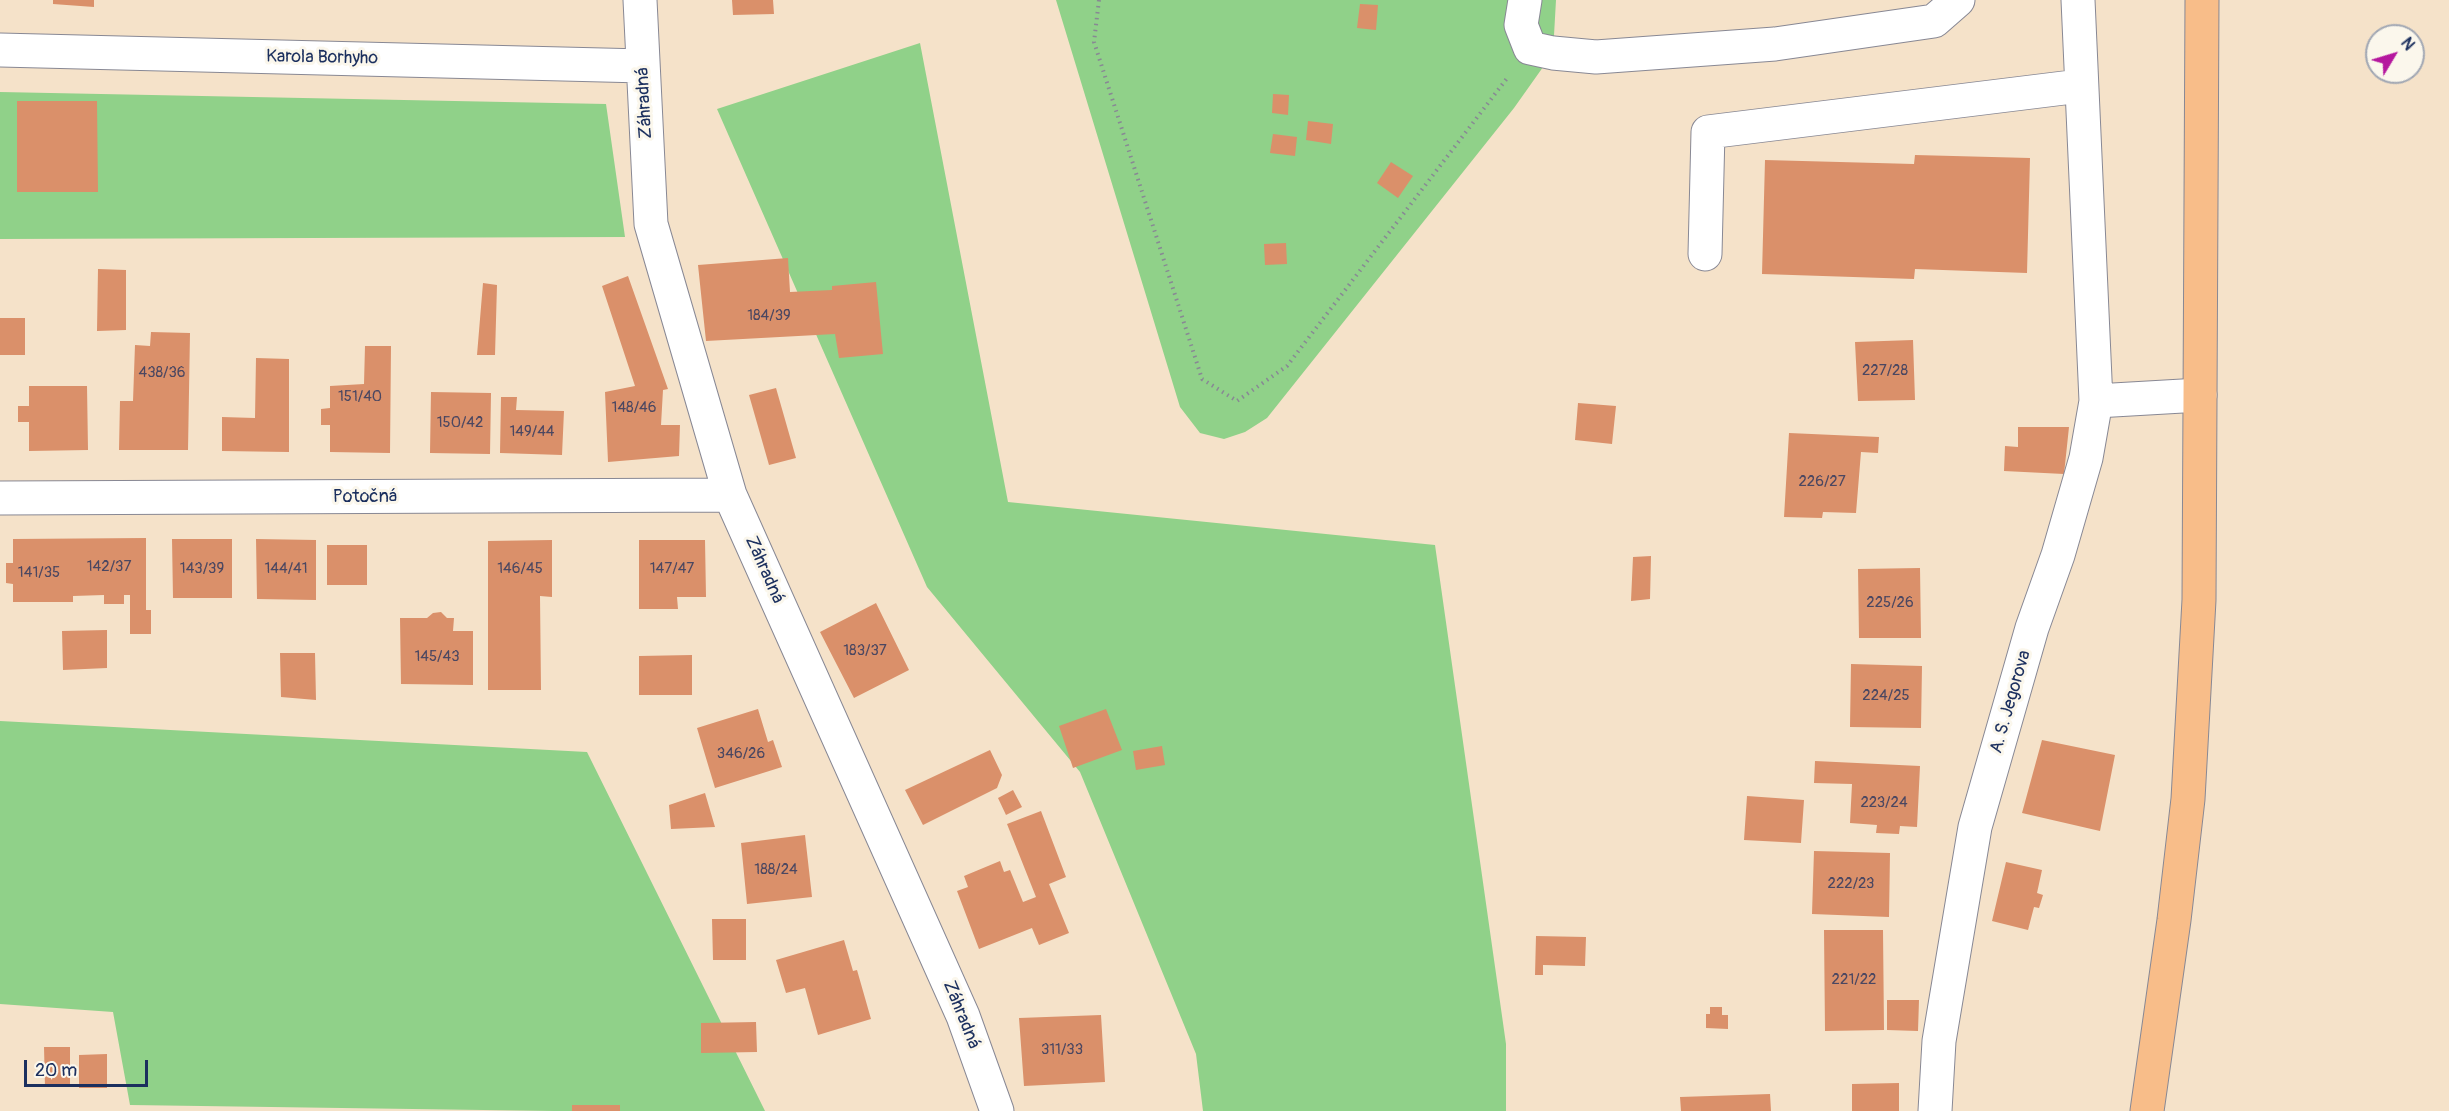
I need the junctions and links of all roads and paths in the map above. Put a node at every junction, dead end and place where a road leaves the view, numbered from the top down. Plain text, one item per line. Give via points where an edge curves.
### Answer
1 (640, 0) edge
2 (1099, 0) edge
3 (1525, 0) edge
4 (1958, 0) edge
5 (2078, 0) edge
6 (2202, 0) edge
7 (1530, 48) junction
8 (0, 50) edge
9 (643, 66) junction
10 (2080, 86) junction
11 (1705, 254) dead end
12 (2200, 395) junction
13 (2096, 401) junction
14 (730, 495) junction
15 (0, 498) edge
16 (997, 1111) edge
17 (1935, 1111) edge
18 (2147, 1111) edge

1 - 9 street, Záhradná
2 - 7 path via 1094,42 1202,379 1237,401 1287,366
3 - 7 street via 1521,25
4 - 7 street via 1934,21 1775,44 1596,57
5 - 10 street, A. S. Jegorova
6 - 12 main road
8 - 9 street, Karola Borhyho
9 - 14 street, Záhradná via 651,224
10 - 11 street via 1708,132
10 - 13 street, A. S. Jegorova
12 - 13 street
12 - 18 main road via 2199,600 2188,798
13 - 17 street, A. S. Jegorova via 2086,458 1975,827 1939,1041
14 - 15 street, Potočná
14 - 16 street, Záhradná via 963,1016

